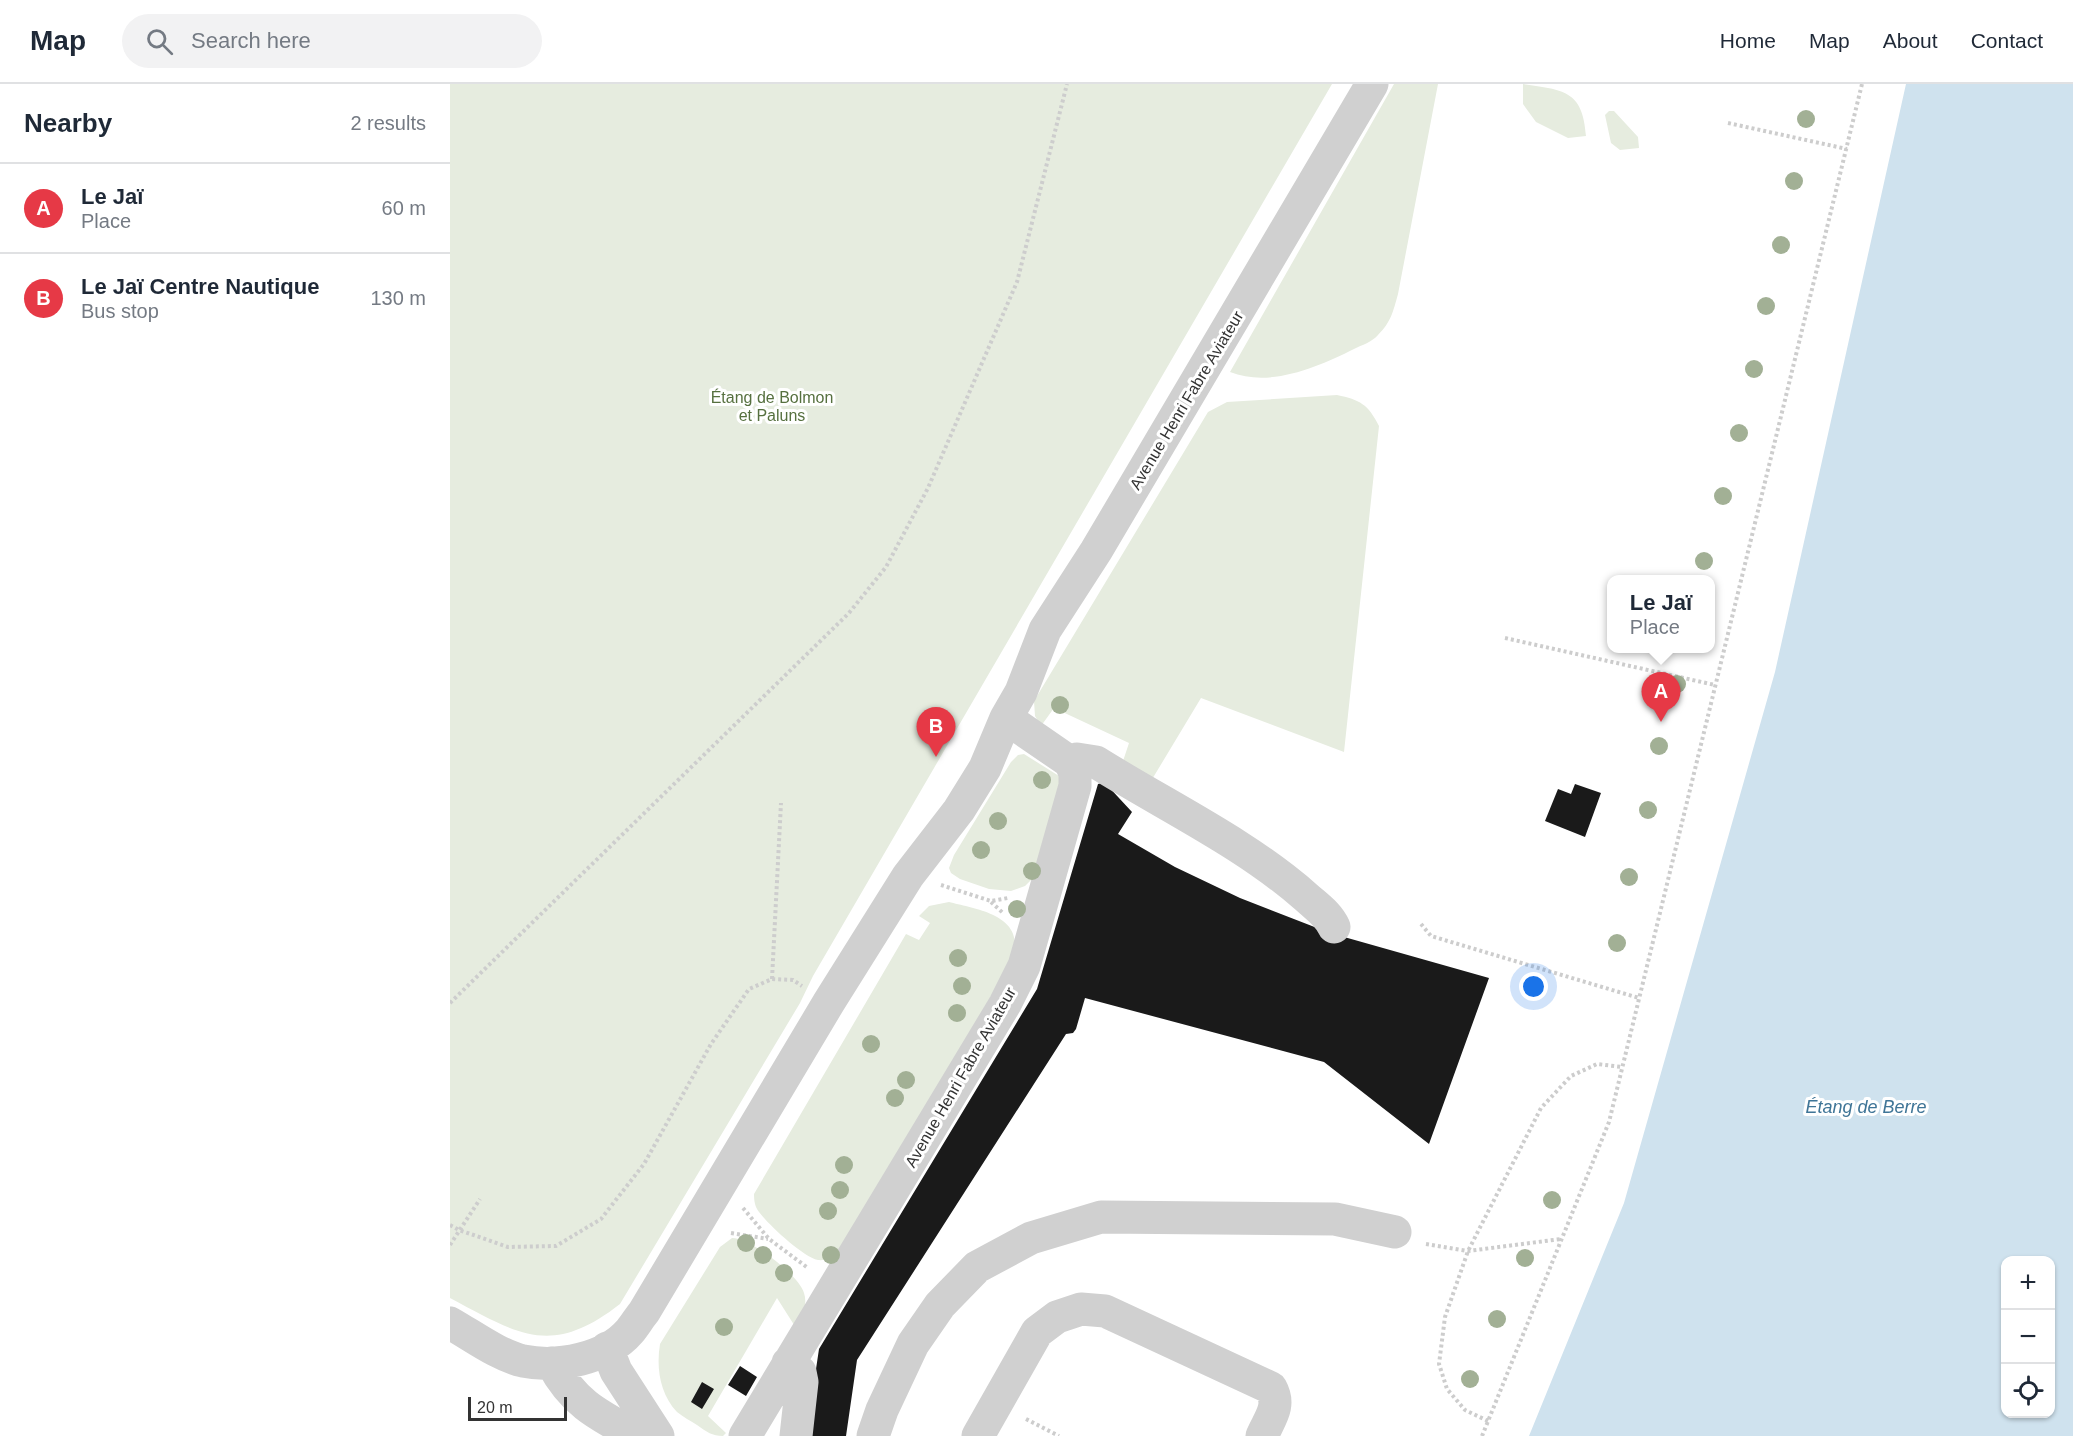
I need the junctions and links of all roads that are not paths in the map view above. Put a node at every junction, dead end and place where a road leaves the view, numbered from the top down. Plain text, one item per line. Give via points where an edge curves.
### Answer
1 (1372, 84) edge
2 (1006, 718) junction
3 (1070, 762) junction
4 (1334, 927) dead end
5 (1395, 1232) road end
6 (450, 1323) edge
7 (581, 1357) junction
8 (788, 1363) junction
9 (637, 1436) edge
10 (658, 1436) edge
11 (744, 1436) edge
12 (796, 1436) edge
13 (873, 1436) edge
14 (978, 1436) edge
15 (1262, 1436) edge

1 - 2 street, Avenue Henri Fabre Aviateur via 1096,551 1045,630 1021,692
2 - 3 street
2 - 7 street, Avenue Henri Fabre Aviateur via 985,768 923,874 829,1002 644,1312 629,1332
3 - 4 street via 1096,762 1249,854 1292,885 1329,917
3 - 8 street, Avenue Henri Fabre Aviateur via 1075,786 1024,966 1005,1004
5 - 13 street via 1335,1219 1101,1217 1031,1238 978,1267 940,1305 913,1344
6 - 7 street via 523,1360
7 - 9 street via 562,1381 575,1397
7 - 10 street via 616,1371
8 - 11 street, Avenue Henri Fabre Aviateur
8 - 12 street via 800,1372 802,1382
14 - 15 street via 1037,1332 1057,1317 1081,1309 1105,1311 1270,1388 1276,1397 1275,1408

